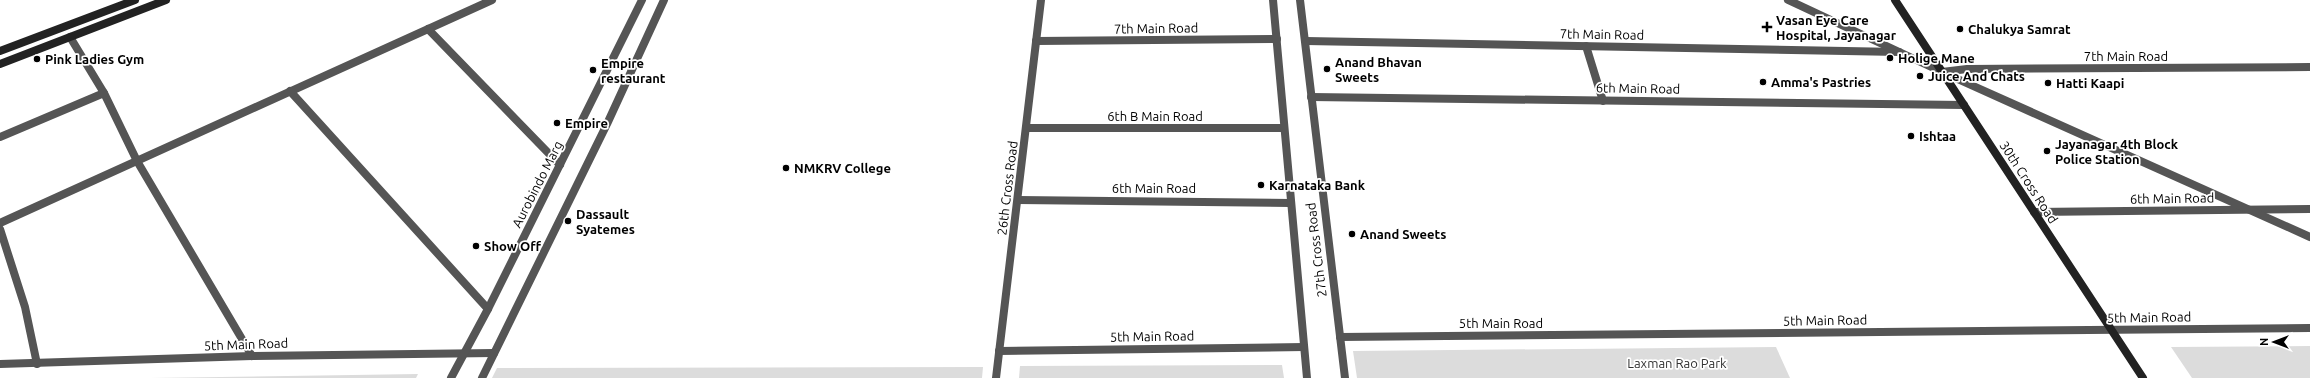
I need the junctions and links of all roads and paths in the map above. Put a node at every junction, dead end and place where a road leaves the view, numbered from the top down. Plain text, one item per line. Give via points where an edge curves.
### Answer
1 (135, 0) edge
2 (166, 0) edge
3 (492, 0) edge
4 (642, 0) edge
5 (664, 0) edge
6 (1041, 0) edge
7 (1272, 0) edge
8 (1300, 0) edge
9 (1788, 0) edge
10 (1895, 0) edge
11 (428, 29) junction
12 (70, 37) junction
13 (1277, 39) junction
14 (1306, 41) junction
15 (1036, 42) junction
16 (1586, 46) junction
17 (0, 51) edge
18 (1899, 52) junction
19 (0, 64) edge
20 (2310, 67) edge
21 (1942, 72) junction
22 (290, 92) junction
23 (104, 93) junction
24 (1311, 97) junction
25 (1603, 101) junction
26 (1964, 105) junction
27 (1026, 128) junction
28 (1284, 128) junction
29 (0, 137) edge
30 (137, 161) junction
31 (560, 165) junction
32 (1018, 200) junction
33 (1290, 202) junction
34 (2310, 209) edge
35 (2249, 210) junction
36 (2034, 212) junction
37 (0, 223) edge
38 (0, 229) edge
39 (2310, 237) edge
40 (488, 309) junction
41 (2310, 328) edge
42 (2112, 330) junction
43 (1340, 337) junction
44 (1304, 347) junction
45 (1000, 351) junction
46 (464, 353) junction
47 (494, 353) junction
48 (252, 356) junction
49 (0, 364) edge
50 (37, 364) junction
51 (451, 378) edge
52 (482, 378) edge
53 (996, 378) edge
54 (1307, 378) edge
55 (1345, 378) edge
56 (2143, 378) edge

1 - 17 main road
2 - 12 main road
3 - 11 street
4 - 31 street, Aurobindo Marg
5 - 47 street via 607,124
6 - 15 street, 26th Cross Road
7 - 13 street, 27th Cross Road
8 - 14 street, 27th Cross Road
9 - 18 street
10 - 21 main road, 30th Cross Road
11 - 22 street
11 - 31 street
12 - 19 main road
12 - 23 street
13 - 15 street, 7th Main Road
13 - 28 street, 27th Cross Road
14 - 16 street, 7th Main Road
14 - 24 street, 27th Cross Road
15 - 27 street, 26th Cross Road
16 - 18 street, 7th Main Road
16 - 25 street
18 - 21 street
20 - 21 street, 7th Main Road via 1967,69
21 - 26 main road, 30th Cross Road
21 - 35 street
22 - 30 street
22 - 40 street
23 - 29 street
23 - 30 street
24 - 25 street, 6th Main Road
24 - 43 street, 27th Cross Road
25 - 26 street, 6th Main Road
26 - 36 main road, 30th Cross Road
27 - 28 street, 6th B Main Road
27 - 32 street, 26th Cross Road
28 - 33 street, 27th Cross Road
30 - 37 street
30 - 48 street
31 - 40 street, Aurobindo Marg
32 - 33 street, 6th Main Road
32 - 45 street, 26th Cross Road
33 - 44 street, 27th Cross Road
34 - 35 street, 6th Main Road
35 - 36 street, 6th Main Road
35 - 39 street
36 - 42 main road, 30th Cross Road
38 - 50 street via 25,307
40 - 46 street, Aurobindo Marg
41 - 42 street, 5th Main Road
42 - 43 street, 5th Main Road
42 - 56 main road, 30th Cross Road
43 - 55 street, 27th Cross Road
44 - 45 street, 5th Main Road
44 - 54 street, 27th Cross Road
45 - 53 street, 26th Cross Road
46 - 47 street, 5th Main Road
46 - 48 street, 5th Main Road
46 - 51 street, Aurobindo Marg
47 - 52 street
48 - 50 street, 5th Main Road
49 - 50 street, 5th Main Road

